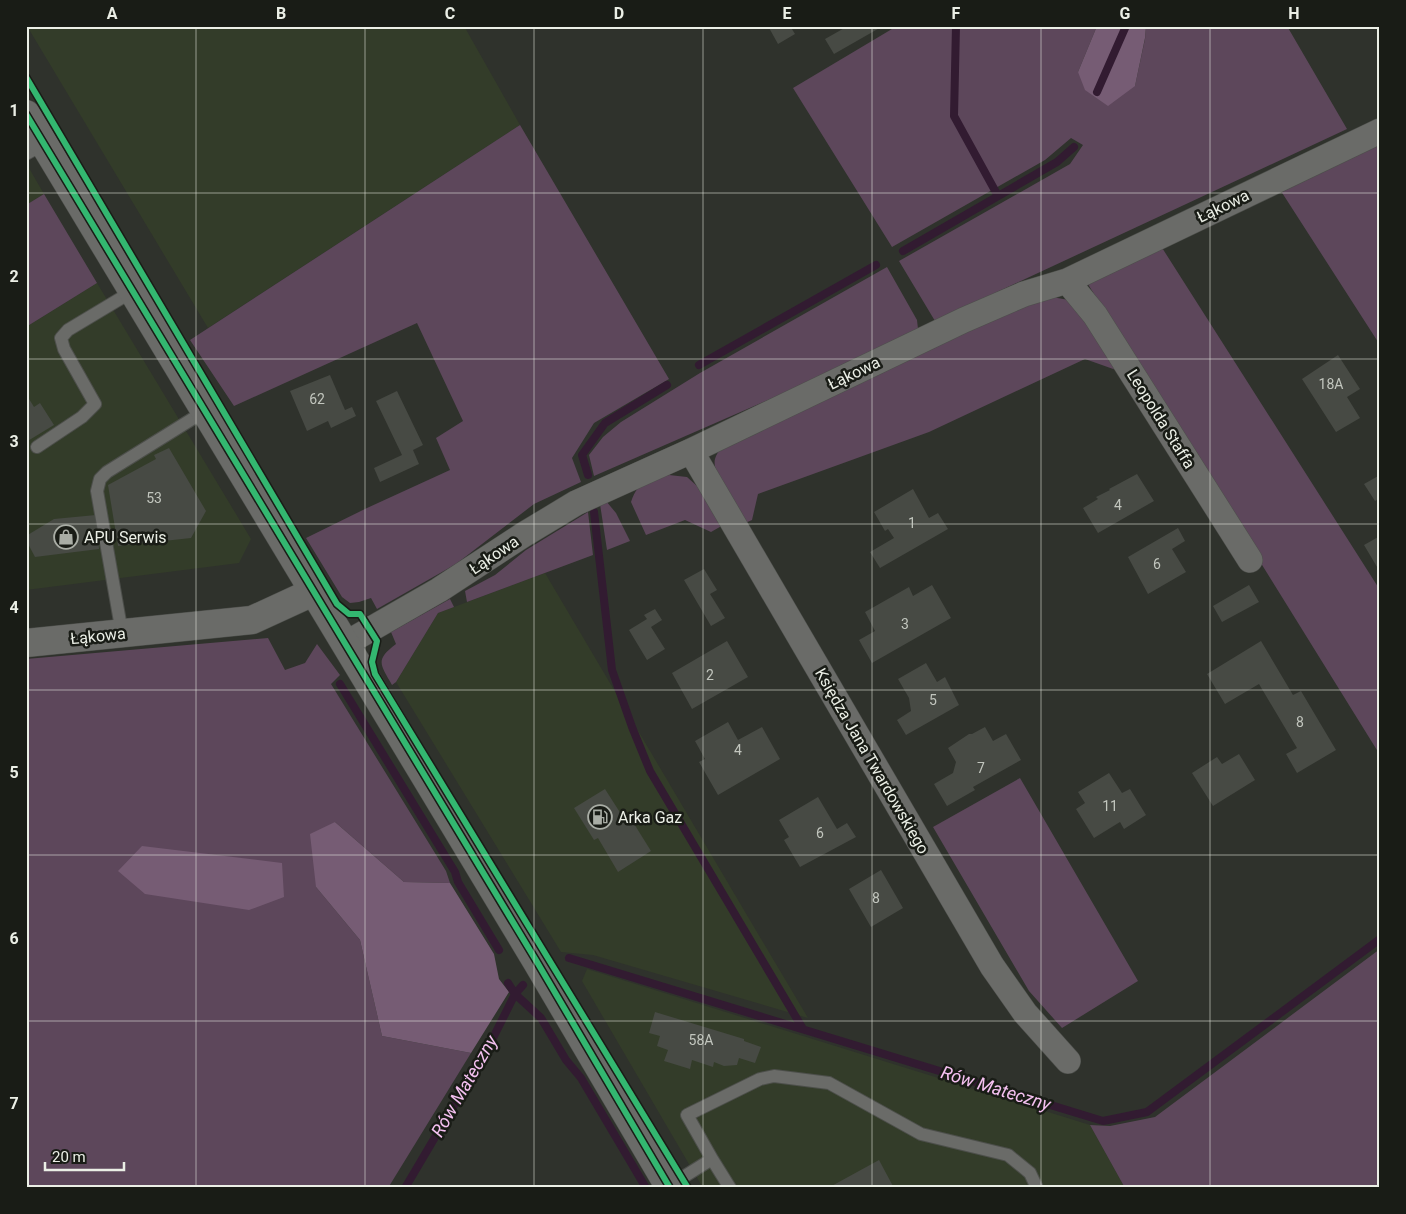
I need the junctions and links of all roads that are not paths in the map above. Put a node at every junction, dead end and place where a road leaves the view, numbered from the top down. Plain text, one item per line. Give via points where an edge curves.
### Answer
1 (26, 114) edge
2 (1380, 131) edge
3 (35, 149) edge
4 (1067, 281) junction
5 (133, 291) junction
6 (205, 411) junction
7 (37, 447) dead end
8 (691, 451) junction
9 (1250, 560) dead end
10 (313, 592) junction
11 (122, 633) junction
12 (26, 643) edge
13 (345, 644) junction
14 (1068, 1062) dead end
15 (712, 1159) junction
16 (670, 1187) edge
17 (730, 1188) edge
18 (1037, 1188) edge

1 - 3 street
2 - 4 street, Łąkowa
3 - 5 street
4 - 8 street, Łąkowa via 1024,294 964,320
4 - 9 street, Leopolda Staffa via 1095,315
5 - 6 street
5 - 7 lane via 68,330 61,338 95,404 82,417
6 - 10 street
6 - 11 lane via 100,479 97,491
8 - 13 street, Łąkowa via 576,503 439,590
8 - 14 street, Księdza Jana Twardowskiego via 992,966 1025,1013
10 - 11 street, Łąkowa via 252,620
10 - 13 street
11 - 12 street, Łąkowa
13 - 16 street
15 - 16 lane
15 - 17 lane
15 - 18 lane via 687,1115 760,1079 774,1076 829,1084 921,1134 1008,1156 1030,1173

